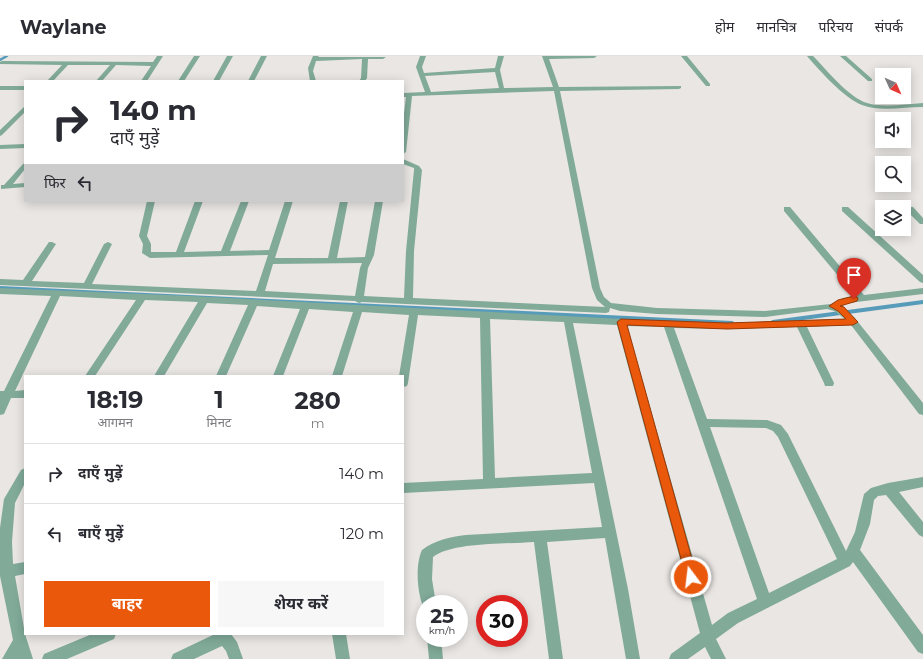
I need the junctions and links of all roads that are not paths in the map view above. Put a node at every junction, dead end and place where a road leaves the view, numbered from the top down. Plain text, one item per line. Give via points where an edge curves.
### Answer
1 (16, 56) edge
2 (59, 56) edge
3 (97, 56) edge
4 (129, 56) edge
5 (160, 56) edge
6 (197, 56) edge
7 (230, 56) edge
8 (264, 56) edge
9 (423, 56) edge
10 (501, 56) edge
11 (545, 56) edge
12 (594, 56) edge
13 (684, 56) edge
14 (810, 56) edge
15 (843, 56) edge
16 (383, 57) dead end
17 (315, 58) edge
18 (365, 58) junction
19 (1, 64) edge
20 (50, 64) junction
21 (66, 64) junction
22 (90, 64) junction
23 (114, 64) junction
24 (122, 64) junction
25 (155, 64) junction
26 (497, 70) junction
27 (421, 75) junction
28 (51, 80) edge
29 (100, 80) edge
30 (145, 80) edge
31 (182, 80) edge
32 (217, 80) edge
33 (252, 80) edge
34 (312, 80) edge
35 (363, 80) edge
36 (870, 80) dead end
37 (708, 84) dead end
38 (679, 87) dead end
39 (0, 88) edge
40 (24, 88) edge
41 (557, 89) junction
42 (502, 90) junction
43 (429, 94) junction
44 (406, 95) edge
45 (923, 105) edge
46 (24, 109) edge
47 (404, 133) edge
48 (0, 134) edge
49 (24, 146) edge
50 (0, 147) edge
51 (404, 161) edge
52 (24, 166) edge
53 (24, 185) edge
54 (3, 187) edge
55 (151, 202) edge
56 (199, 202) edge
57 (245, 202) edge
58 (289, 202) edge
59 (344, 202) edge
60 (378, 202) edge
61 (787, 209) dead end
62 (845, 209) dead end
63 (911, 210) edge
64 (923, 222) edge
65 (52, 244) dead end
66 (108, 244) dead end
67 (224, 254) junction
68 (179, 255) junction
69 (271, 257) junction
70 (332, 260) junction
71 (367, 260) junction
72 (923, 280) edge
73 (0, 282) edge
74 (26, 283) junction
75 (87, 285) junction
76 (0, 291) edge
77 (923, 291) edge
78 (57, 293) junction
79 (142, 297) junction
80 (862, 298) junction
81 (257, 299) junction
82 (204, 300) junction
83 (408, 302) junction
84 (359, 305) junction
85 (306, 306) junction
86 (837, 308) junction
87 (414, 312) junction
88 (606, 313) junction
89 (485, 316) junction
90 (568, 319) junction
91 (852, 321) junction
92 (621, 322) junction
93 (668, 324) junction
94 (801, 324) junction
95 (91, 375) edge
96 (159, 375) edge
97 (221, 375) edge
98 (278, 375) edge
99 (337, 375) edge
100 (404, 377) edge
101 (828, 383) dead end
102 (24, 394) edge
103 (4, 395) edge
104 (0, 411) edge
105 (923, 411) edge
106 (702, 423) junction
107 (24, 475) edge
108 (599, 478) junction
109 (923, 482) edge
110 (489, 484) junction
111 (404, 488) edge
112 (888, 488) junction
113 (610, 532) junction
114 (923, 532) edge
115 (540, 537) junction
116 (850, 557) junction
117 (24, 568) edge
118 (4, 571) junction
119 (427, 595) edge
120 (765, 602) junction
121 (107, 635) edge
122 (223, 635) edge
123 (339, 635) edge
124 (708, 637) junction
125 (21, 642) junction
126 (435, 647) edge
127 (923, 647) edge
128 (9, 659) edge
129 (26, 659) edge
130 (49, 659) edge
131 (178, 659) edge
132 (236, 659) edge
133 (343, 659) edge
134 (436, 659) edge
135 (556, 659) edge
136 (633, 659) edge
137 (676, 659) edge
138 (720, 659) edge

1 - 19 street
2 - 20 street
3 - 22 street
4 - 24 street
5 - 25 street
6 - 31 street
7 - 32 street
8 - 33 street
9 - 27 street via 419,67
10 - 26 street
11 - 12 street
11 - 41 street
13 - 37 street
14 - 45 street via 862,103 873,106
15 - 36 street
16 - 18 street
17 - 18 street
17 - 34 street via 310,68
18 - 35 street
19 - 20 street
20 - 21 street
21 - 22 street
21 - 28 street
22 - 23 street
23 - 24 street
23 - 29 street
24 - 25 street
25 - 30 street
26 - 27 street
26 - 42 street
27 - 43 street
38 - 41 street
39 - 40 street
41 - 42 street
41 - 88 street via 596,288
42 - 43 street
43 - 44 street
44 - 47 street
46 - 48 street
49 - 50 street
51 - 83 street via 414,164 418,170
52 - 54 street
53 - 54 street
55 - 68 street via 143,236 147,244 146,253
56 - 68 street
57 - 67 street
58 - 69 street
59 - 70 street
60 - 71 street via 370,255
61 - 80 street
62 - 72 street
63 - 64 street
65 - 74 street
66 - 75 street
67 - 68 street
67 - 69 street
69 - 70 street
69 - 81 street
70 - 71 street
71 - 84 street
73 - 74 street
74 - 75 street
75 - 81 street
76 - 78 street
77 - 80 street
78 - 79 street
78 - 103 street
79 - 82 street
79 - 95 street
80 - 86 street via 846,300
81 - 82 street
81 - 84 street
81 - 85 street
81 - 97 street
82 - 96 street
83 - 84 street
83 - 88 street
84 - 85 street
84 - 87 street
84 - 99 street
85 - 98 street
86 - 88 street via 827,306 765,314 620,308
86 - 91 street
87 - 89 street
87 - 100 street
88 - 90 street
88 - 92 street
89 - 90 street
89 - 110 street
90 - 108 street
91 - 94 street
91 - 105 street
92 - 93 street
92 - 124 street
93 - 94 street
93 - 106 street
94 - 101 street
102 - 103 street
103 - 104 street
106 - 116 street via 767,424 777,428
106 - 120 street
107 - 118 street via 14,489 7,509 2,551
108 - 110 street
108 - 113 street
109 - 112 street
110 - 111 street
112 - 114 street
112 - 116 street via 875,492 868,498 860,539
113 - 115 street
113 - 136 street
115 - 119 street via 466,541 433,548 426,554
115 - 135 street
116 - 120 street
116 - 127 street
117 - 118 street
118 - 125 street
120 - 124 street via 733,618
121 - 130 street
122 - 131 street
122 - 132 street via 232,647
123 - 133 street
124 - 137 street
124 - 138 street
125 - 128 street
125 - 129 street
126 - 134 street

